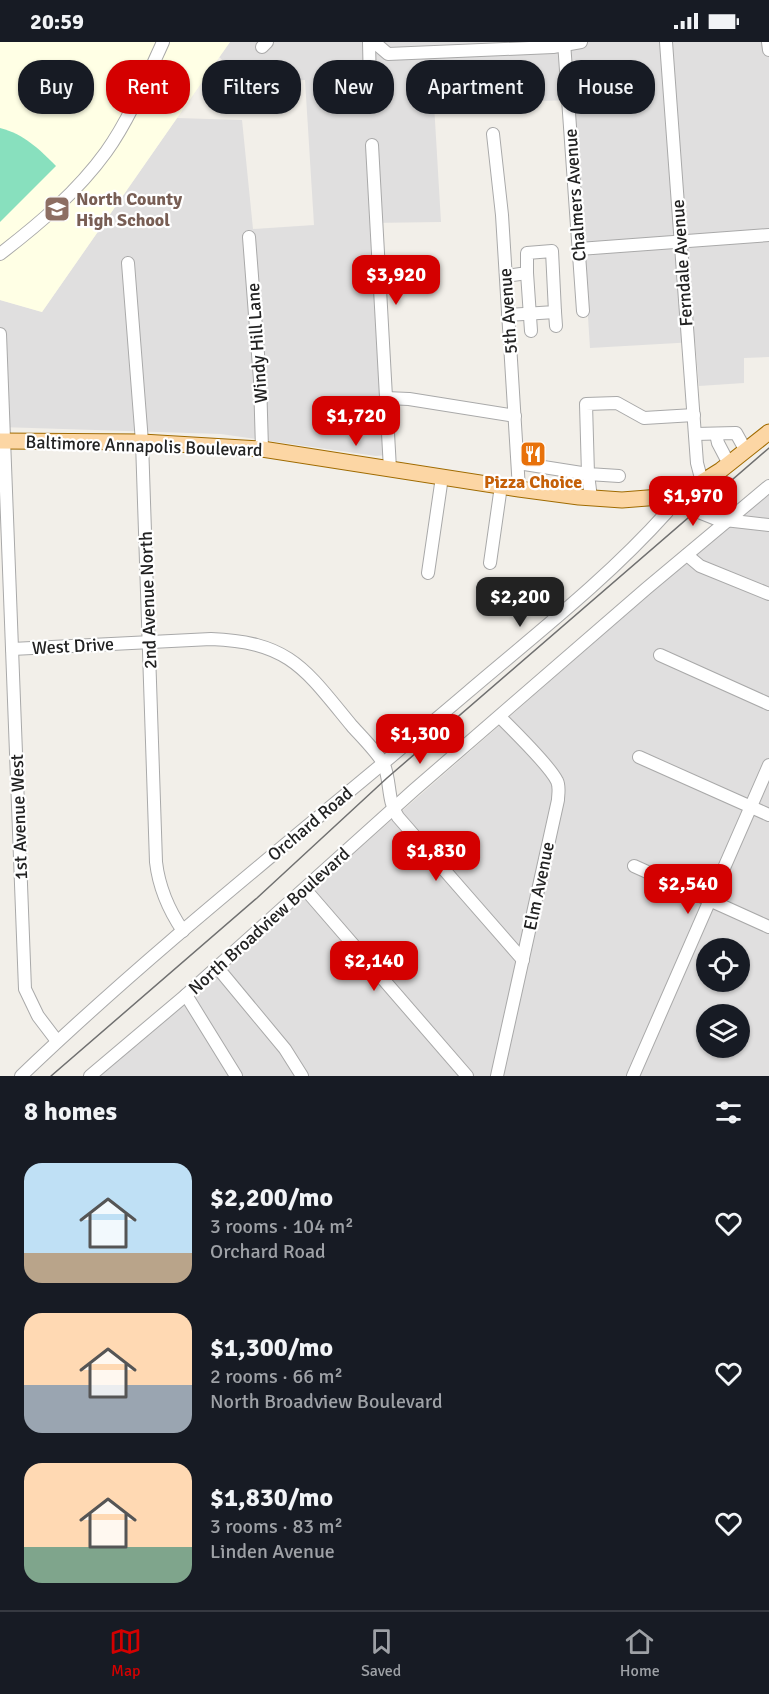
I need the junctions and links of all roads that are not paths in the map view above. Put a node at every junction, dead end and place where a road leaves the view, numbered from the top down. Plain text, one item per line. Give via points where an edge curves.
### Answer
1 (163, 42) edge
2 (369, 42) edge
3 (375, 42) edge
4 (581, 42) edge
5 (666, 42) edge
6 (768, 42) edge
7 (564, 43) edge
8 (769, 50) edge
9 (369, 60) edge
10 (493, 134) dead end
11 (372, 145) dead end
12 (769, 235) edge
13 (249, 237) dead end
14 (680, 241) junction
15 (579, 249) junction
16 (0, 254) edge
17 (128, 263) dead end
18 (527, 273) junction
19 (506, 276) junction
20 (583, 311) dead end
21 (555, 312) junction
22 (530, 313) junction
23 (508, 315) junction
24 (556, 326) dead end
25 (531, 331) dead end
26 (0, 334) edge
27 (386, 398) junction
28 (694, 415) junction
29 (515, 416) junction
30 (769, 432) edge
31 (695, 434) junction
32 (717, 434) junction
33 (2, 441) edge
34 (142, 442) junction
35 (262, 449) junction
36 (746, 451) junction
37 (518, 463) junction
38 (729, 464) junction
39 (390, 469) junction
40 (588, 474) junction
41 (619, 476) dead end
42 (442, 477) junction
43 (702, 482) junction
44 (501, 486) junction
45 (769, 486) edge
46 (519, 489) junction
47 (670, 495) junction
48 (591, 498) junction
49 (728, 520) junction
50 (769, 525) edge
51 (687, 555) junction
52 (490, 563) dead end
53 (428, 573) dead end
54 (769, 594) edge
55 (150, 642) junction
56 (12, 649) junction
57 (660, 655) dead end
58 (769, 704) edge
59 (500, 717) junction
60 (639, 757) dead end
61 (384, 764) junction
62 (769, 765) edge
63 (751, 807) junction
64 (392, 809) junction
65 (769, 815) edge
66 (634, 866) dead end
67 (305, 889) junction
68 (710, 900) junction
69 (769, 927) edge
70 (183, 931) junction
71 (523, 960) junction
72 (217, 967) junction
73 (186, 995) junction
74 (57, 1041) junction
75 (94, 1075) edge
76 (21, 1076) edge
77 (236, 1076) edge
78 (302, 1076) edge
79 (467, 1076) edge
80 (497, 1076) edge
81 (633, 1076) edge

1 - 16 street via 106,151 69,196
2 - 9 street
3 - 7 street via 388,54 553,47
4 - 7 street
5 - 14 street, Ferndale Avenue
6 - 8 street
7 - 15 street, Chalmers Avenue
10 - 19 street, 5th Avenue
11 - 27 street
12 - 14 street
13 - 35 street, Windy Hill Lane
14 - 15 street
14 - 28 street, Ferndale Avenue
15 - 20 street, Chalmers Avenue
17 - 34 street, 2nd Avenue North
18 - 19 street
18 - 21 street via 527,253 552,251
18 - 22 street
19 - 23 street, 5th Avenue
21 - 22 street
21 - 24 street
22 - 23 street
22 - 25 street
23 - 29 street, 5th Avenue
26 - 33 street, 1st Avenue West
27 - 29 street
27 - 39 street
28 - 31 street, Ferndale Avenue
28 - 40 street via 644,418 617,402 586,404
29 - 37 street, 5th Avenue
30 - 36 main road, Baltimore Annapolis Boulevard
31 - 32 street
31 - 43 street, Ferndale Avenue
32 - 36 street via 736,433
32 - 38 street
33 - 34 main road, Baltimore Annapolis Boulevard
33 - 56 street, 1st Avenue West
34 - 35 main road, Baltimore Annapolis Boulevard
34 - 55 street, 2nd Avenue North
35 - 39 main road, Baltimore Annapolis Boulevard
36 - 38 main road, Baltimore Annapolis Boulevard
37 - 40 street
37 - 46 street, 5th Avenue
38 - 43 main road, Baltimore Annapolis Boulevard
39 - 42 main road, Baltimore Annapolis Boulevard
40 - 41 street
40 - 48 street
42 - 44 main road, Baltimore Annapolis Boulevard
42 - 53 street
43 - 47 main road, Baltimore Annapolis Boulevard
44 - 46 main road, Baltimore Annapolis Boulevard
44 - 52 street
45 - 49 street, North Broadview Boulevard
46 - 48 main road, Baltimore Annapolis Boulevard
47 - 48 main road, Baltimore Annapolis Boulevard via 633,500
47 - 49 street via 698,513
47 - 61 street, Orchard Road via 667,512 621,559
49 - 50 street
49 - 51 street, North Broadview Boulevard
51 - 54 street via 700,566
51 - 59 street, North Broadview Boulevard
55 - 56 street, West Drive
55 - 61 street, West Drive via 234,640 280,653 310,676
55 - 70 street, 2nd Avenue North via 158,878 167,905
56 - 74 street, 1st Avenue West via 26,989 38,1016
57 - 58 street
59 - 64 street, North Broadview Boulevard
59 - 71 street, Elm Avenue via 549,771 558,787
60 - 63 street
61 - 64 street, West Drive
61 - 70 street, Orchard Road
62 - 63 street
63 - 65 street
63 - 68 street
64 - 67 street, North Broadview Boulevard
64 - 71 street
66 - 68 street
67 - 72 street, North Broadview Boulevard
67 - 79 street
68 - 69 street
68 - 81 street
70 - 74 street, Orchard Road
71 - 80 street, Elm Avenue
72 - 73 street, North Broadview Boulevard
72 - 78 street via 285,1049
73 - 75 street, North Broadview Boulevard
73 - 77 street
74 - 76 street, Orchard Road

